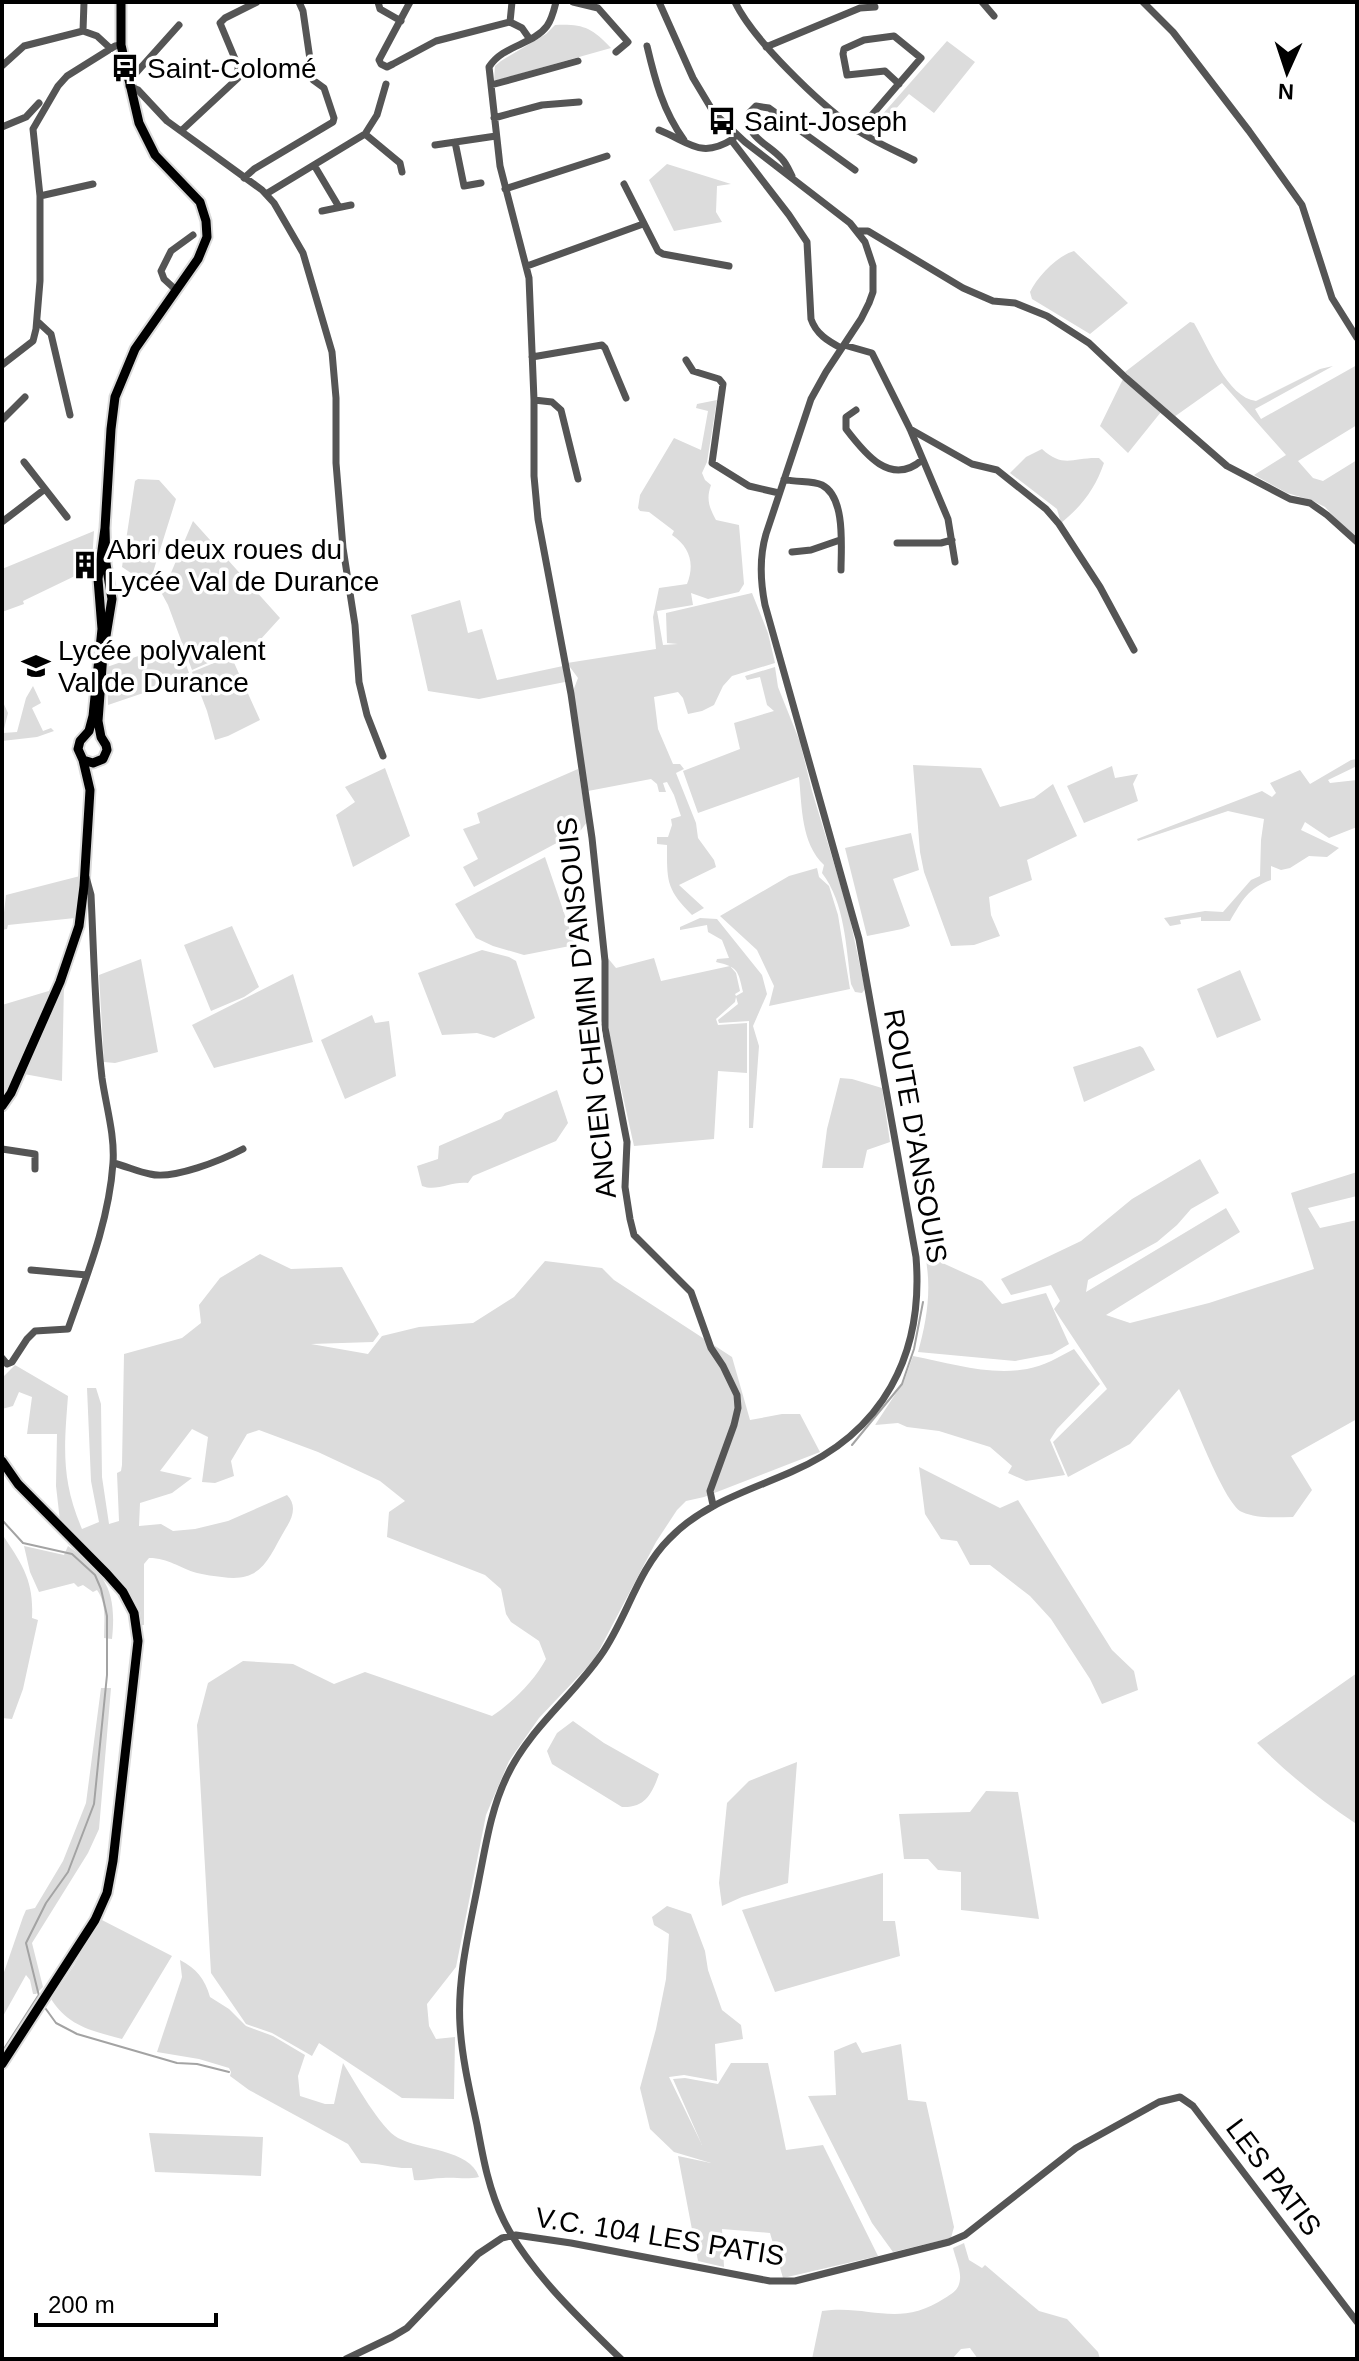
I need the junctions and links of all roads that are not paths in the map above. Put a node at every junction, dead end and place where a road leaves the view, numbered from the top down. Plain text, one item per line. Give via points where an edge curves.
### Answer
1 (84, 2) edge
2 (121, 2) edge
3 (257, 2) edge
4 (299, 2) edge
5 (378, 2) edge
6 (410, 2) edge
7 (512, 2) edge
8 (556, 2) edge
9 (577, 2) edge
10 (659, 2) edge
11 (735, 2) edge
12 (982, 2) edge
13 (1143, 2) edge
14 (875, 7) dead end
15 (994, 16) dead end
16 (401, 21) junction
17 (510, 22) junction
18 (179, 25) dead end
19 (83, 31) junction
20 (529, 38) junction
21 (121, 45) junction
22 (647, 46) dead end
23 (766, 47) junction
24 (110, 48) junction
25 (616, 52) dead end
26 (578, 61) dead end
27 (2, 66) edge
28 (128, 82) junction
29 (386, 84) dead end
30 (899, 84) junction
31 (491, 85) junction
32 (148, 101) junction
33 (579, 102) dead end
34 (39, 103) dead end
35 (134, 107) junction
36 (494, 118) junction
37 (2, 127) edge
38 (659, 130) dead end
39 (181, 131) junction
40 (858, 131) junction
41 (365, 134) junction
42 (496, 136) junction
43 (734, 137) junction
44 (684, 140) junction
45 (455, 142) junction
46 (435, 145) dead end
47 (607, 156) dead end
48 (914, 160) dead end
49 (314, 165) junction
50 (855, 170) dead end
51 (402, 172) dead end
52 (244, 178) junction
53 (794, 179) junction
54 (481, 183) dead end
55 (93, 184) dead end
56 (624, 184) dead end
57 (505, 189) junction
58 (266, 194) junction
59 (40, 196) junction
60 (351, 205) dead end
61 (339, 207) junction
62 (322, 211) dead end
63 (643, 224) junction
64 (857, 231) junction
65 (193, 235) dead end
66 (527, 266) junction
67 (729, 266) dead end
68 (176, 290) junction
69 (37, 321) junction
70 (1357, 338) edge
71 (842, 346) junction
72 (532, 357) junction
73 (686, 360) dead end
74 (2, 365) edge
75 (10, 397) dead end
76 (25, 397) dead end
77 (626, 398) dead end
78 (534, 400) junction
79 (17, 405) junction
80 (856, 410) dead end
81 (70, 415) dead end
82 (2, 420) edge
83 (910, 429) junction
84 (922, 460) junction
85 (24, 462) dead end
86 (578, 479) dead end
87 (784, 479) junction
88 (45, 489) junction
89 (779, 493) junction
90 (67, 517) dead end
91 (2, 522) edge
92 (105, 528) junction
93 (840, 540) junction
94 (952, 540) junction
95 (1357, 542) edge
96 (897, 543) dead end
97 (792, 552) dead end
98 (955, 562) dead end
99 (841, 570) dead end
100 (1134, 650) dead end
101 (85, 737) junction
102 (101, 737) junction
103 (383, 756) dead end
104 (83, 760) junction
105 (99, 762) junction
106 (90, 790) junction
107 (85, 875) junction
108 (2, 1106) edge
109 (2, 1149) edge
110 (243, 1149) dead end
111 (113, 1163) junction
112 (35, 1169) dead end
113 (31, 1270) dead end
114 (87, 1275) junction
115 (2, 1358) edge
116 (2, 1461) edge
117 (713, 1505) junction
118 (2, 2064) edge
119 (1184, 2099) joint
120 (512, 2235) junction
121 (1357, 2322) edge
122 (346, 2359) edge
123 (621, 2359) edge

1 - 19 street
2 - 21 main road
3 - 39 street via 220,23 238,78
4 - 52 street via 313,80 324,88 333,122
5 - 16 street via 380,9
6 - 16 street
7 - 17 street
8 - 20 street via 546,28
9 - 25 street via 598,8 628,42
10 - 43 street, ROUTE D'ANSOUIS via 701,93
11 - 23 street
12 - 15 street
13 - 70 street via 1173,32 1302,205 1332,298
14 - 23 street via 860,8
16 - 17 street via 379,60 387,67 436,41
17 - 20 street
18 - 28 street
19 - 24 street
19 - 27 street via 24,46
20 - 31 street via 493,61
21 - 24 street
21 - 28 main road
22 - 44 street via 658,91
23 - 40 street
24 - 59 street via 67,76 33,129
26 - 31 street
28 - 32 street
28 - 35 main road
29 - 41 street
30 - 30 street via 921,58 894,36 844,49 847,75 885,71
30 - 40 street
31 - 36 street, ANCIEN CHEMIN D'ANSOUIS
32 - 35 street
32 - 39 street
33 - 36 street
34 - 37 street via 26,117
35 - 68 main road via 151,149 204,210 204,248
36 - 42 street, ANCIEN CHEMIN D'ANSOUIS
38 - 44 street
39 - 52 street
40 - 48 street
41 - 49 street
41 - 51 street via 400,163
42 - 45 street
42 - 57 street, ANCIEN CHEMIN D'ANSOUIS
43 - 44 street via 706,150
43 - 53 street, ROUTE D'ANSOUIS
43 - 71 street via 807,242 811,319 821,336
45 - 46 street
45 - 54 street via 464,186
47 - 57 street
49 - 58 street
49 - 61 street
50 - 53 street via 769,108 756,106 748,114 749,128 783,160
52 - 58 street
53 - 64 street, ROUTE D'ANSOUIS
55 - 59 street
56 - 63 street
57 - 66 street, ANCIEN CHEMIN D'ANSOUIS
58 - 103 street via 303,253 332,352 336,463 359,682
59 - 69 street
60 - 61 street
61 - 62 street
63 - 66 street
63 - 67 street via 663,254
64 - 71 street, ROUTE D'ANSOUIS via 873,266 873,292
64 - 95 street via 868,231 965,289 1047,316 1089,343 1227,466 1290,499 1310,503
65 - 68 street via 171,251 161,271
66 - 72 street, ANCIEN CHEMIN D'ANSOUIS
68 - 92 main road via 135,349 117,388
69 - 74 street via 33,341
69 - 81 street via 51,334
71 - 83 street via 872,353
71 - 87 street, ROUTE D'ANSOUIS via 809,404
72 - 77 street via 602,345
72 - 78 street, ANCIEN CHEMIN D'ANSOUIS
73 - 89 street via 693,371 723,384 712,463 749,486
75 - 79 street
76 - 79 street
78 - 86 street via 552,402 561,410
78 - 117 street, ANCIEN CHEMIN D'ANSOUIS via 538,519 592,838 605,961 605,1028 627,1142 630,1219 634,1235 691,1292 711,1348 737,1395 734,1425 710,1491
79 - 82 street
80 - 84 street via 846,417 846,429 879,465 899,470
83 - 84 street
83 - 100 street via 972,464 997,470 1046,509 1100,587
84 - 94 street
85 - 88 street
87 - 89 street, ROUTE D'ANSOUIS
87 - 93 street via 828,490 839,510
88 - 90 street
88 - 91 street
89 - 117 street, ROUTE D'ANSOUIS via 763,544 761,584 859,939 916,1257 918,1302 905,1360 886,1396 858,1430 834,1451
92 - 101 main road via 98,579 102,629 93,716
92 - 102 main road via 112,599 98,716
93 - 97 street
93 - 99 street
94 - 96 street
94 - 98 street
101 - 102 main road
101 - 104 main road via 78,749
102 - 105 main road via 107,750
104 - 105 main road
104 - 106 main road
105 - 106 main road
106 - 107 main road
107 - 108 main road via 73,946
107 - 111 street via 91,895
109 - 112 street via 35,1154
110 - 111 street via 167,1174
111 - 114 street
113 - 114 street
114 - 115 street via 68,1329 35,1331 12,1362
116 - 118 main road via 123,1592 138,1630 107,1893
117 - 120 street, ROUTE D'ANSOUIS via 671,1536 653,1558 604,1652 536,1730 496,1801 462,1975 460,2024 486,2171
119 - 120 street, V.C. 104 LES PATIS via 1159,2102 1076,2148 961,2237 795,2281 770,2281
119 - 121 street, LES PATIS
120 - 122 street via 488,2245 407,2328
120 - 123 street, ROUTE D'ANSOUIS via 539,2273

